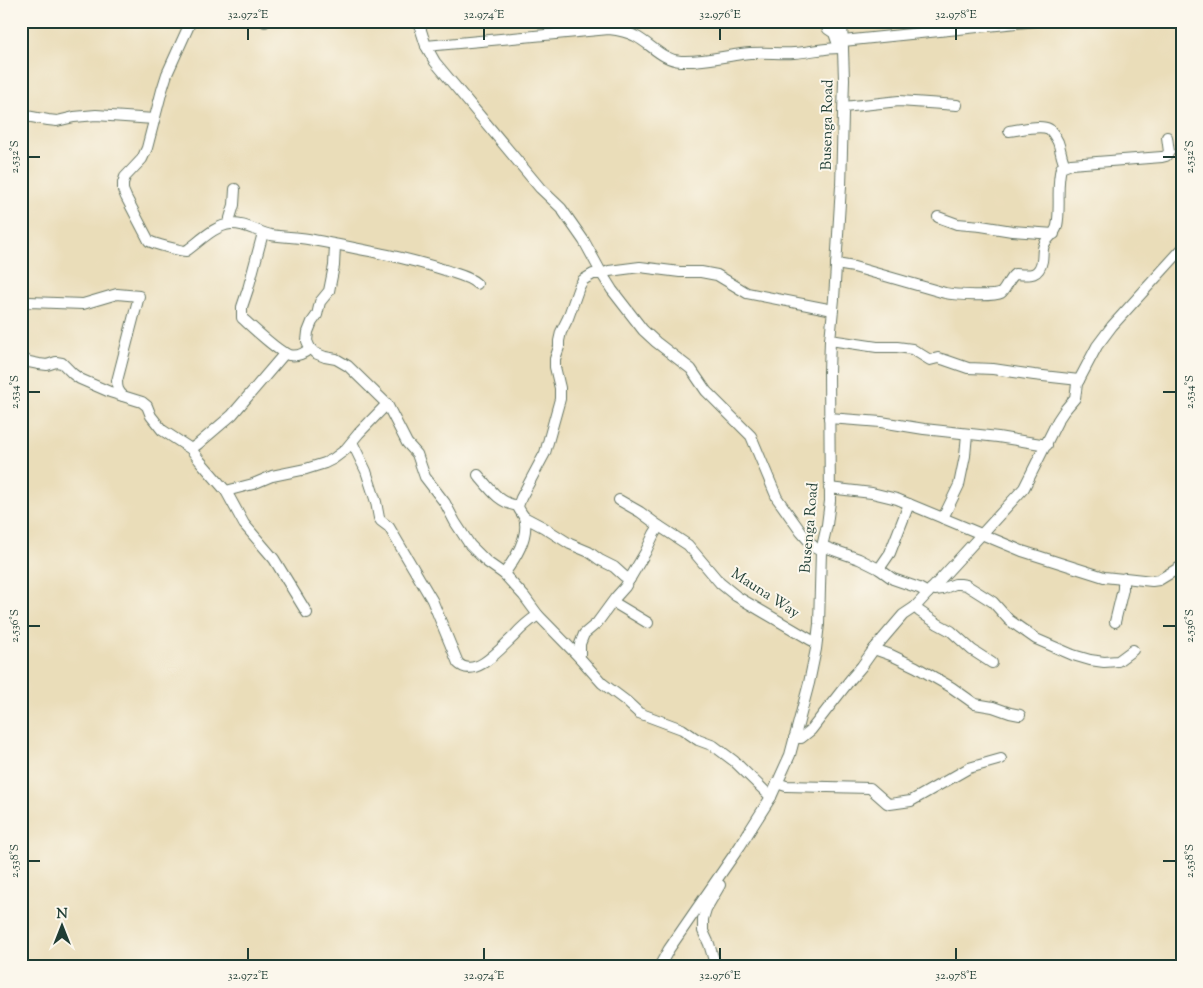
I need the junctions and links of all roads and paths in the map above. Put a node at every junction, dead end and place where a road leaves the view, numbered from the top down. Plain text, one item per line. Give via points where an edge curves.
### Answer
1 (191, 21) edge
2 (418, 21) edge
3 (822, 21) edge
4 (842, 21) edge
5 (1036, 21) edge
6 (426, 46) junction
7 (842, 46) junction
8 (957, 105) dead end
9 (844, 107) junction
10 (21, 116) edge
11 (154, 119) junction
12 (1009, 131) dead end
13 (1167, 137) dead end
14 (1065, 165) junction
15 (235, 189) dead end
16 (938, 218) dead end
17 (230, 224) junction
18 (263, 233) junction
19 (1054, 234) junction
20 (335, 245) junction
21 (1182, 248) edge
22 (836, 264) junction
23 (602, 274) junction
24 (477, 284) dead end
25 (21, 303) edge
26 (832, 310) junction
27 (830, 340) junction
28 (310, 348) junction
29 (285, 353) junction
30 (21, 357) edge
31 (1079, 380) junction
32 (123, 396) junction
33 (387, 404) junction
34 (829, 418) junction
35 (967, 434) junction
36 (352, 442) junction
37 (1047, 445) junction
38 (191, 448) junction
39 (478, 475) dead end
40 (830, 488) junction
41 (226, 491) junction
42 (619, 500) dead end
43 (908, 504) junction
44 (518, 506) junction
45 (524, 517) junction
46 (943, 518) junction
47 (659, 526) junction
48 (980, 534) junction
49 (822, 548) junction
50 (1182, 566) edge
51 (879, 569) junction
52 (504, 574) junction
53 (630, 579) junction
54 (1123, 579) junction
55 (929, 591) junction
56 (613, 602) junction
57 (915, 607) junction
58 (307, 613) dead end
59 (538, 615) junction
60 (1115, 622) dead end
61 (648, 623) dead end
62 (816, 641) junction
63 (874, 649) junction
64 (1133, 650) dead end
65 (579, 657) junction
66 (992, 663) dead end
67 (1020, 715) dead end
68 (794, 738) junction
69 (1001, 759) dead end
70 (777, 783) junction
71 (771, 797) junction
72 (729, 861) junction
73 (659, 967) edge
74 (716, 967) edge

1 - 11 street via 167,74
2 - 6 street
3 - 7 street
4 - 7 street, Busenga Road
5 - 7 street
6 - 7 street via 609,29 624,31 670,60 680,61
6 - 23 street via 435,62 540,188 561,208
7 - 9 street, Busenga Road
8 - 9 street via 899,101
9 - 22 street, Busenga Road
10 - 11 street via 57,121 96,115
11 - 17 street via 142,159 123,183 126,197 149,241 186,251 219,227
12 - 14 street via 1029,128 1051,130
13 - 14 street via 1169,152 1166,156
14 - 19 street via 1060,172 1058,221
15 - 17 street
16 - 19 street via 957,224
17 - 18 street via 244,225
18 - 20 street
18 - 29 street via 241,313 242,318
19 - 22 street via 1043,248 1038,272 1015,274 1004,290 997,294 945,293
20 - 24 street via 439,268
20 - 28 street via 329,291 320,302 308,332
21 - 31 street via 1112,326
22 - 26 street, Busenga Road
23 - 26 street via 640,268 711,273 747,293
23 - 44 street via 593,274 583,280 561,332 555,366 560,399 545,453
23 - 49 street via 643,330 690,368 706,391 751,436 777,498 815,548
25 - 32 street via 83,304 117,294 139,296 118,381 117,388
26 - 27 street, Busenga Road
27 - 31 street via 877,347 898,346 912,349 930,360 938,358 968,368
27 - 34 street, Busenga Road
28 - 29 street via 302,354
28 - 33 street via 325,358 336,359 348,366
29 - 38 street via 232,415
30 - 32 street via 39,364 62,363 80,379
31 - 37 street via 1075,398 1061,416
32 - 38 street via 142,402 162,430
33 - 36 street
33 - 52 street via 407,443 417,454 425,477 445,502 470,545
34 - 35 street
34 - 40 street, Busenga Road
35 - 37 street
35 - 46 street via 959,485
36 - 41 street via 325,463
36 - 59 street via 373,490 381,521 388,527 432,600 461,666 482,664
37 - 48 street via 1024,488
38 - 41 street
39 - 44 street via 494,495
40 - 43 street via 872,493
40 - 49 street, Busenga Road
41 - 58 street via 244,524 274,559
42 - 47 street, Mauna Way
43 - 46 street
43 - 51 street via 898,536
44 - 45 street
45 - 52 street via 524,534 517,556
45 - 53 street via 614,566
46 - 48 street
47 - 53 street
47 - 62 street, Mauna Way via 688,545 720,583 736,596
48 - 54 street via 1057,563 1104,577
48 - 55 street
49 - 51 street via 859,558
49 - 62 street, Busenga Road
50 - 54 street via 1159,580
51 - 55 street via 893,579
52 - 59 street
53 - 56 street
54 - 60 street
55 - 57 street
55 - 64 street via 955,584 966,585 993,602 1009,620 1036,639 1090,660 1118,661
56 - 61 street
56 - 65 street via 584,634
57 - 63 street via 903,615
57 - 66 street
59 - 65 street
62 - 68 street, Busenga Road
63 - 67 street via 891,654 951,687 974,704
63 - 68 street via 811,730 801,738
65 - 71 street via 602,683 639,713 682,729 714,746
68 - 70 street, Busenga Road
69 - 70 street via 969,768 912,801 890,804 870,788 786,786
70 - 71 street, Busenga Road
71 - 72 street, Busenga Road
72 - 73 street, Busenga Road
72 - 74 street via 703,920 703,931

